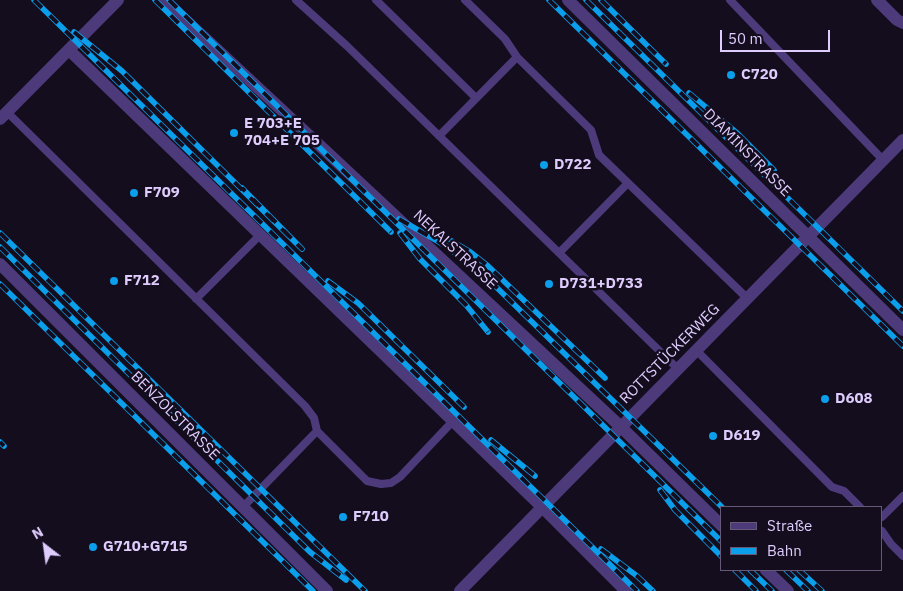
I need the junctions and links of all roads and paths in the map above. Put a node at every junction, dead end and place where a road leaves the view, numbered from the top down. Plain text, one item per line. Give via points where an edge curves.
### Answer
1 (118, 0) edge
2 (164, 0) edge
3 (296, 0) edge
4 (376, 0) edge
5 (465, 0) edge
6 (568, 0) edge
7 (730, 0) edge
8 (877, 0) edge
9 (903, 23) edge
10 (69, 50) junction
11 (517, 57) junction
12 (476, 98) junction
13 (3, 116) edge
14 (439, 136) junction
15 (903, 140) edge
16 (883, 160) junction
17 (628, 183) junction
18 (260, 235) junction
19 (809, 237) junction
20 (559, 253) junction
21 (0, 264) edge
22 (196, 299) junction
23 (748, 299) junction
24 (903, 330) edge
25 (697, 351) junction
26 (678, 369) junction
27 (453, 421) junction
28 (621, 427) junction
29 (317, 431) junction
30 (903, 496) edge
31 (859, 506) edge
32 (243, 507) junction
33 (543, 508) junction
34 (883, 516) edge
35 (720, 524) edge
36 (883, 532) edge
37 (903, 556) edge
38 (767, 571) edge
39 (327, 591) edge
40 (460, 591) edge
41 (626, 591) edge
42 (788, 591) edge

1 - 10 street
2 - 28 street, NEKALSTRASSE
3 - 14 lane
4 - 12 lane
5 - 11 lane via 505,39
6 - 19 street, DIAMINSTRASSE
7 - 16 lane
8 - 9 street
10 - 13 street
10 - 18 street
11 - 12 lane
11 - 17 lane via 591,130 599,155
12 - 14 lane
13 - 22 lane
14 - 20 lane
15 - 16 street, ROTTSTÜCKERWEG
16 - 19 street, ROTTSTÜCKERWEG
17 - 20 lane
17 - 23 lane
18 - 22 lane
18 - 27 street
19 - 23 street, ROTTSTÜCKERWEG
19 - 24 street, DIAMINSTRASSE
20 - 26 lane
21 - 32 street, BENZOLSTRASSE
22 - 29 lane via 305,406 314,418
23 - 25 street, ROTTSTÜCKERWEG
25 - 26 street, ROTTSTÜCKERWEG
25 - 31 lane via 832,487 844,491
26 - 28 street, ROTTSTÜCKERWEG
27 - 29 lane via 391,484 367,481
27 - 33 street
28 - 33 street, ROTTSTÜCKERWEG
28 - 35 street, NEKALSTRASSE
29 - 32 lane
30 - 34 lane
32 - 39 street, BENZOLSTRASSE
33 - 40 street, ROTTSTÜCKERWEG
33 - 41 street
36 - 37 lane
38 - 42 street

